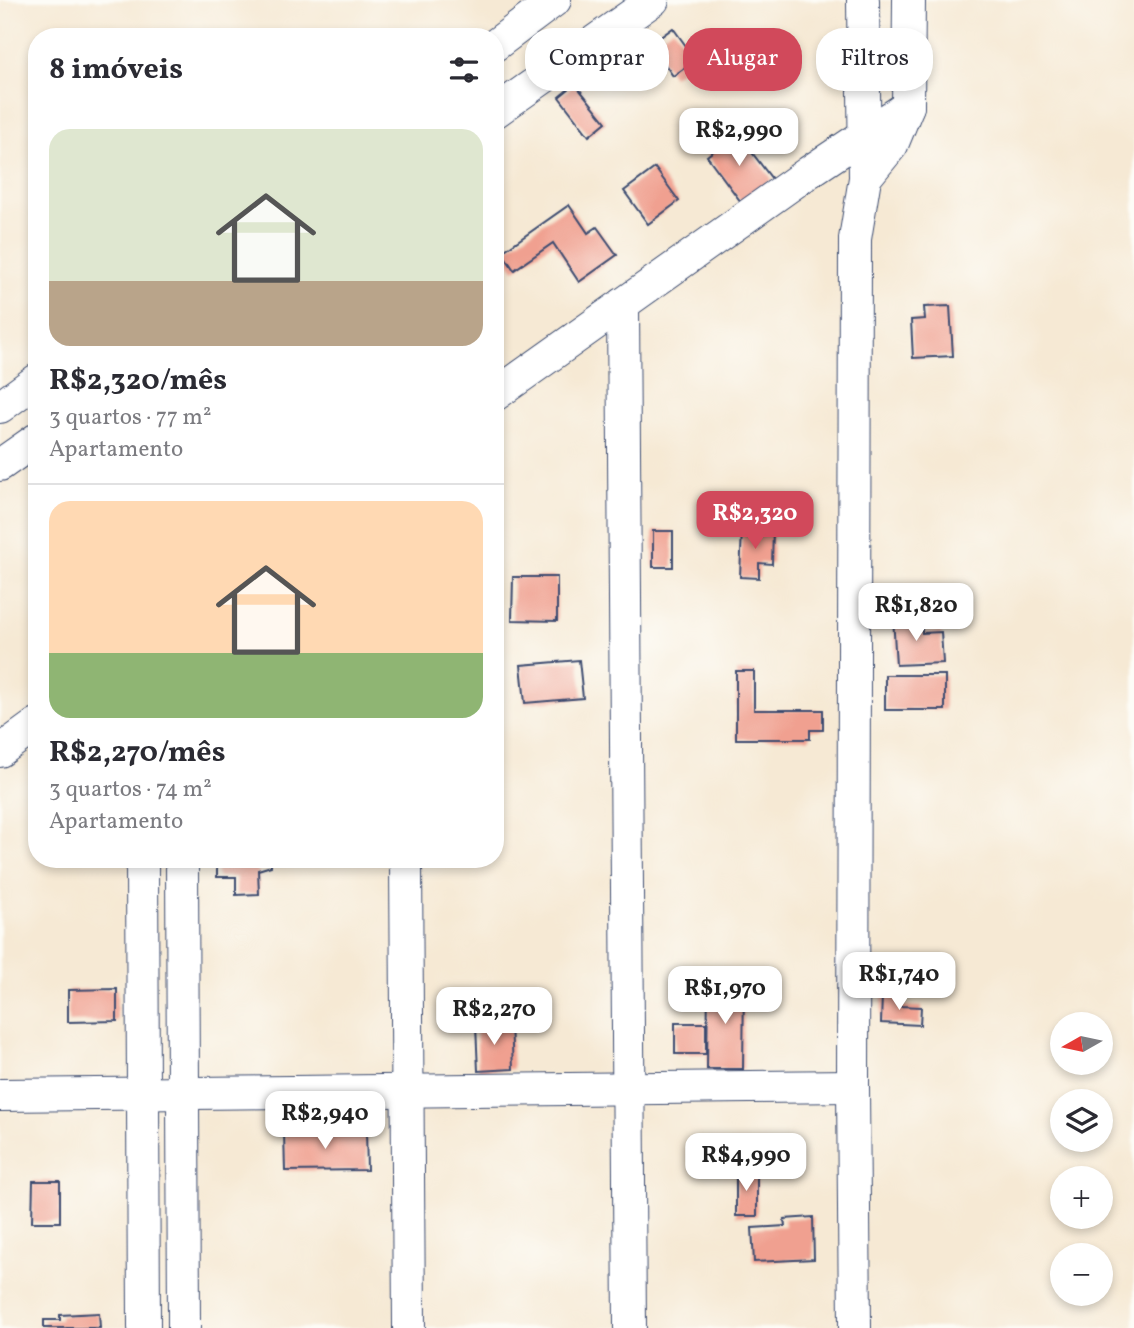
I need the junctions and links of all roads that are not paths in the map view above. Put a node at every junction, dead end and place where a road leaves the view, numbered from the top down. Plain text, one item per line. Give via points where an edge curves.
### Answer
1 (555, 0) edge
2 (653, 0) edge
3 (863, 0) edge
4 (909, 0) edge
5 (504, 38) edge
6 (504, 106) edge
7 (908, 106) junction
8 (863, 136) junction
9 (865, 178) junction
10 (623, 304) junction
11 (28, 387) edge
12 (504, 389) edge
13 (0, 407) edge
14 (28, 445) edge
15 (0, 465) edge
16 (28, 731) edge
17 (0, 751) edge
18 (142, 868) edge
19 (182, 868) edge
20 (406, 868) edge
21 (853, 1086) junction
22 (628, 1088) junction
23 (407, 1091) junction
24 (183, 1093) junction
25 (143, 1094) junction
26 (0, 1095) edge
27 (144, 1328) edge
28 (184, 1328) edge
29 (409, 1328) edge
30 (630, 1328) edge
31 (855, 1328) edge

1 - 5 street
2 - 6 street
3 - 8 street
4 - 7 street
7 - 8 street
7 - 9 street via 892,145
8 - 9 street
8 - 10 street
9 - 21 street via 855,239
10 - 12 street
10 - 22 street
11 - 13 street
14 - 15 street
16 - 17 street
18 - 25 street
19 - 24 street
20 - 23 street
21 - 22 street
21 - 31 street
22 - 23 street
22 - 30 street
23 - 24 street
23 - 29 street
24 - 25 street
24 - 28 street
25 - 26 street
25 - 27 street

